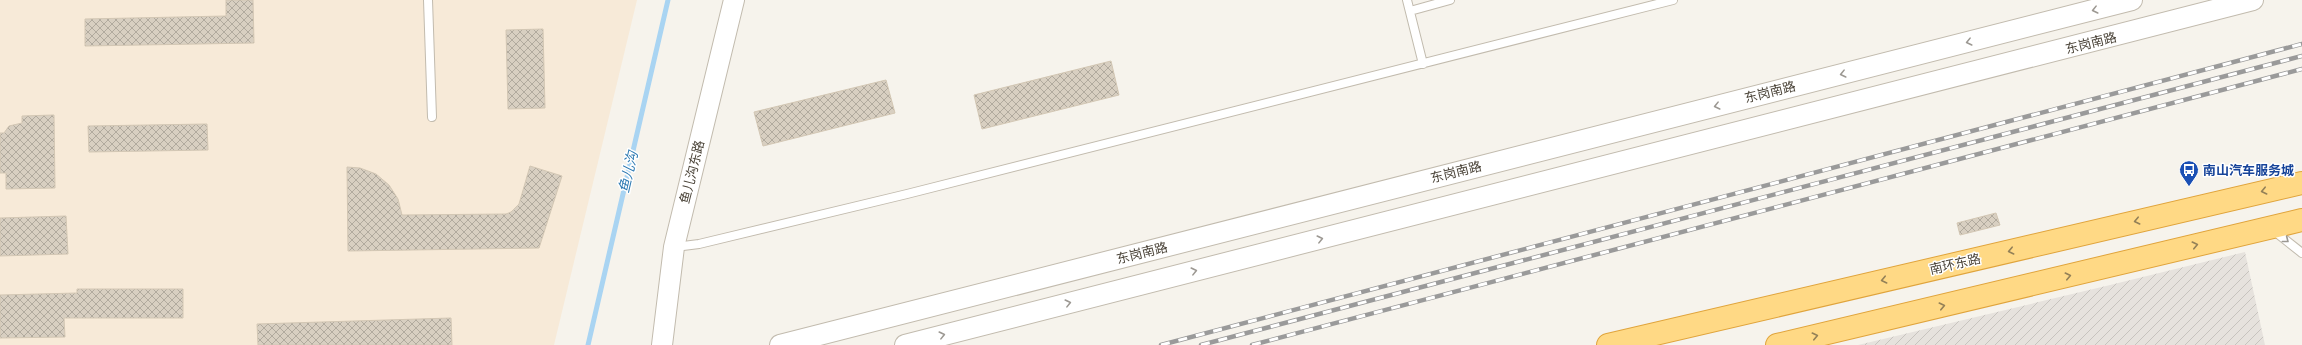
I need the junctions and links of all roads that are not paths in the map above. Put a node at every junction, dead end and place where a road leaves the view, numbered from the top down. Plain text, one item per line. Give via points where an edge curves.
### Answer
1 (428, 0) edge
2 (734, 0) edge
3 (1407, 0) edge
4 (1450, 0) edge
5 (1673, 0) edge
6 (2132, 0) edge
7 (2253, 0) edge
8 (1410, 11) junction
9 (1423, 64) junction
10 (432, 117) dead end
11 (2302, 183) edge
12 (2302, 220) edge
13 (2270, 228) junction
14 (674, 247) junction
15 (2302, 253) edge
16 (1614, 344) edge
17 (662, 345) edge
18 (780, 345) edge
19 (905, 345) edge
20 (1777, 345) edge

1 - 10 lane
2 - 14 street, 鱼儿沟东路
3 - 8 lane
4 - 8 lane
5 - 9 lane
6 -> 18 street, 东岗南路
19 -> 7 street, 东岗南路
8 - 9 lane
9 - 14 lane via 899,196 699,244
11 -> 16 highway, 南环东路
12 - 13 highway
13 -> 15 lane
20 -> 13 highway
14 - 17 street, 鱼儿沟东路

